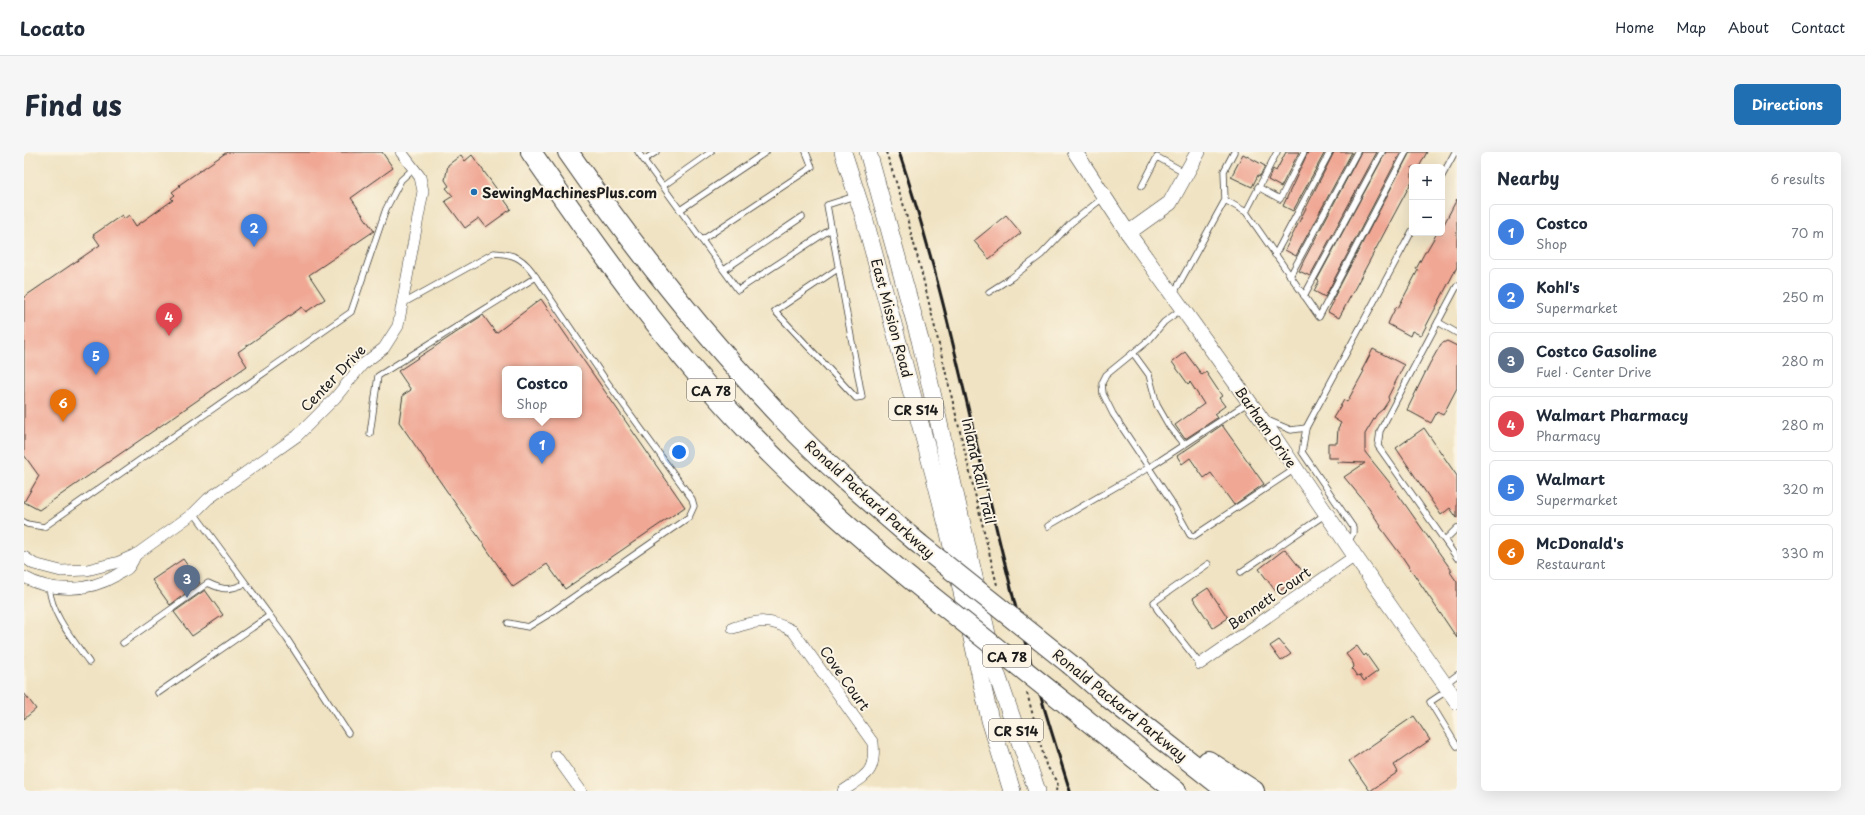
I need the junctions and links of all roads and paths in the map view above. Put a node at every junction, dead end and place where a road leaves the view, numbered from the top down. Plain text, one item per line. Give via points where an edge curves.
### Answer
1 (401, 152) edge
2 (531, 152) edge
3 (568, 152) edge
4 (638, 152) edge
5 (656, 152) edge
6 (711, 152) edge
7 (766, 152) edge
8 (806, 152) edge
9 (842, 152) edge
10 (868, 152) edge
11 (886, 152) edge
12 (1074, 152) edge
13 (1198, 152) edge
14 (1234, 152) edge
15 (1277, 152) edge
16 (1304, 152) edge
17 (1330, 152) edge
18 (1357, 152) edge
19 (1382, 152) edge
20 (1406, 152) edge
21 (1455, 152) edge
22 (1158, 155) edge
23 (644, 160) junction
24 (413, 169) junction
25 (1445, 170) edge
26 (1186, 173) junction
27 (662, 186) junction
28 (1142, 186) dead end
29 (1258, 187) junction
30 (857, 195) junction
31 (1105, 197) junction
32 (1225, 200) junction
33 (680, 210) junction
34 (886, 211) junction
35 (1246, 212) junction
36 (802, 216) dead end
37 (832, 229) junction
38 (1128, 233) junction
39 (1410, 236) edge
40 (702, 240) junction
41 (1275, 255) junction
42 (839, 268) junction
43 (724, 270) junction
44 (1290, 276) junction
45 (536, 277) junction
46 (1457, 286) edge
47 (989, 292) dead end
48 (1173, 295) junction
49 (1304, 296) junction
50 (402, 304) junction
51 (1183, 309) junction
52 (1438, 322) junction
53 (1457, 333) edge
54 (1133, 353) junction
55 (1249, 402) junction
56 (1259, 416) junction
57 (1306, 428) junction
58 (370, 434) dead end
59 (1184, 445) junction
60 (1150, 468) junction
61 (1296, 468) junction
62 (194, 513) junction
63 (1326, 513) junction
64 (24, 522) edge
65 (1048, 526) dead end
66 (1457, 528) edge
67 (1445, 540) junction
68 (1351, 550) junction
69 (137, 554) junction
70 (24, 557) edge
71 (1457, 558) edge
72 (1208, 564) dead end
73 (1240, 572) dead end
74 (24, 577) edge
75 (245, 584) junction
76 (49, 587) junction
77 (999, 592) dead end
78 (269, 616) junction
79 (508, 623) dead end
80 (733, 628) dead end
81 (123, 643) dead end
82 (89, 662) dead end
83 (1200, 664) joint
84 (1457, 675) edge
85 (1025, 688) dead end
86 (1450, 692) edge
87 (158, 693) dead end
88 (1109, 698) junction
89 (348, 734) dead end
90 (1457, 746) edge
91 (556, 756) dead end
92 (581, 791) edge
93 (843, 791) edge
94 (1012, 791) edge
95 (1037, 791) edge
96 (1056, 791) edge
97 (1176, 791) edge
98 (1227, 791) edge
99 (1254, 791) edge

1 - 24 street, Center Drive
2 - 97 highway, CA 78, bridge via 625,285 754,437 877,553
3 - 88 highway, Ronald Packard Parkway / CA 78, bridge via 602,201 676,297 783,419 918,543
4 - 23 lane
5 - 23 lane
6 - 27 lane
7 - 33 lane
8 - 40 lane via 812,167
9 - 30 main road, East Mission Road / CR S14
10 - 34 main road, East Mission Road / CR S14
11 - 77 path, Inland Rail Trail via 921,270
12 - 31 street, Barham Drive
13 - 26 street
14 - 32 lane via 1224,171
15 - 29 lane
16 - 29 lane via 1280,199
17 - 41 lane
18 - 44 lane
19 - 49 lane
20 - 49 lane via 1319,317
21 - 25 lane
22 - 26 lane
22 - 28 lane
23 - 27 lane
24 - 50 street, Center Drive via 420,178 423,191
24 - 64 lane via 401,180 386,209 351,312 44,527
26 - 38 street via 1170,203
27 - 33 lane
29 - 35 lane
30 - 34 main road via 867,196
30 - 37 lane via 827,205
30 - 94 main road, East Mission Road / CR S14 via 945,519 990,720
31 - 38 street, Barham Drive
31 - 47 lane via 1071,223 1042,255
32 - 35 lane
32 - 48 lane
33 - 40 lane
34 - 95 main road, East Mission Road / CR S14 via 920,340 995,669
35 - 41 lane
36 - 43 lane
37 - 42 lane
37 - 43 lane via 738,290
38 - 48 street, Barham Drive
39 - 57 lane
40 - 43 lane
41 - 44 lane
42 - 42 lane via 862,397 856,398 775,310
44 - 49 lane
45 - 50 lane via 528,265 511,254 494,253
45 - 58 lane via 378,376
45 - 79 lane via 605,379 692,499 694,506 689,517 546,616 528,627
46 - 52 lane
48 - 51 street, Barham Drive
50 - 62 street, Center Drive via 398,326 384,348 362,365 335,398 296,436 208,499
51 - 54 lane via 1164,322 1149,340
51 - 55 street, Barham Drive
52 - 53 lane
52 - 67 lane via 1380,431 1378,446
54 - 59 lane via 1149,375 1157,405
54 - 60 lane via 1106,375 1102,383 1103,394 1113,414
55 - 56 street, Barham Drive
55 - 59 lane
56 - 57 lane via 1291,430
56 - 61 street, Barham Drive
57 - 68 lane via 1302,452 1353,527
59 - 60 lane
60 - 61 lane via 1190,535 1194,536
60 - 65 lane
61 - 63 street, Barham Drive
62 - 69 street, Center Drive
62 - 75 lane
63 - 68 street, Barham Drive
63 - 73 lane
66 - 67 lane
67 - 71 lane
68 - 83 street, Bennett Court
68 - 86 street, Barham Drive
69 - 70 street, Center Drive via 119,562 87,570 61,571 34,564
69 - 76 street, Center Drive via 128,568 102,583 80,588
72 - 83 lane via 1154,602
74 - 76 street, Center Drive
75 - 78 lane
75 - 81 lane via 232,589 221,589 208,583
76 - 82 lane via 52,605 58,618
78 - 87 lane
78 - 89 lane via 287,639
80 - 93 street, Cove Court via 749,622 766,621 779,623 793,631 873,743 875,758 872,768
84 - 86 lane
85 - 96 path via 1046,765 1058,782
86 - 90 lane via 1430,702
88 - 98 highway, Ronald Packard Parkway / CA 78
88 - 99 highway
91 - 92 street

